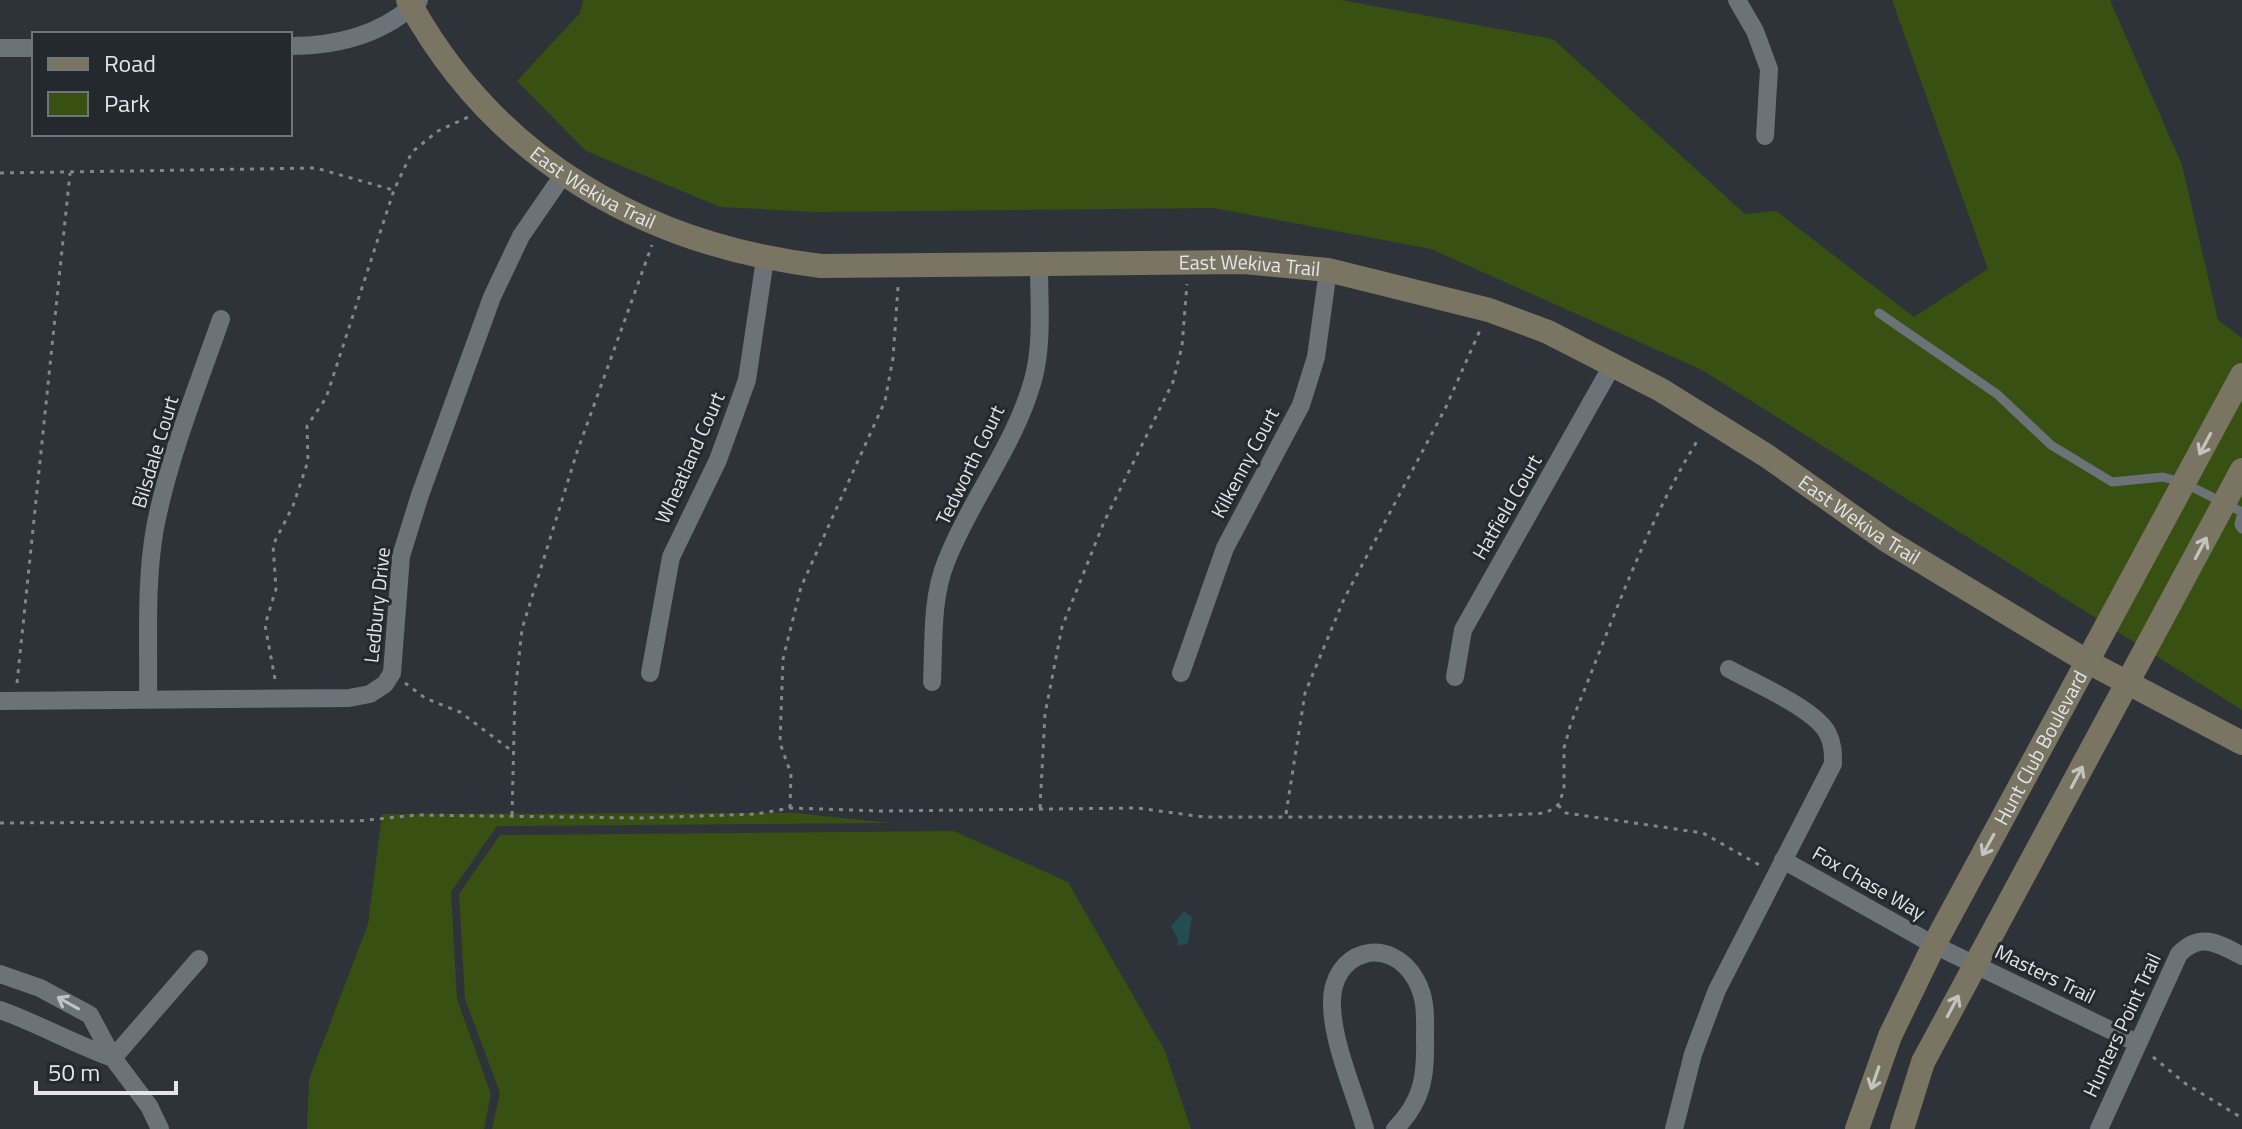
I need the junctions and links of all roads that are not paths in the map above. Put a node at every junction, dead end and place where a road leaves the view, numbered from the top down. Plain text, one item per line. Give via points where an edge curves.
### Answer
1 (1737, 0) edge
2 (413, 2) edge
3 (292, 46) edge
4 (0, 48) edge
5 (32, 48) edge
6 (1765, 136) dead end
7 (563, 175) junction
8 (765, 259) junction
9 (1039, 265) junction
10 (1328, 270) junction
11 (1879, 313) dead end
12 (221, 319) dead end
13 (1613, 364) junction
14 (2242, 375) edge
15 (2242, 470) edge
16 (2184, 483) junction
17 (2235, 509) edge
18 (2242, 529) edge
19 (2088, 662) junction
20 (1729, 669) dead end
21 (650, 673) dead end
22 (1181, 673) dead end
23 (1455, 677) dead end
24 (932, 682) dead end
25 (2128, 684) junction
26 (148, 699) junction
27 (7, 701) edge
28 (2242, 743) edge
29 (1780, 867) junction
30 (1934, 945) junction
31 (2242, 956) edge
32 (199, 959) dead end
33 (1975, 965) junction
34 (0, 974) edge
35 (0, 1010) edge
36 (2137, 1043) junction
37 (113, 1058) junction
38 (160, 1129) edge
39 (1365, 1129) edge
40 (1395, 1129) edge
41 (1674, 1129) edge
42 (1857, 1129) edge
43 (1902, 1129) edge
44 (2099, 1129) edge

1 - 6 street via 1769,69
2 - 3 street via 361,36 335,44
2 - 7 street, East Wekiva Trail via 486,109
4 - 5 street
7 - 8 street, East Wekiva Trail via 658,227
7 - 26 street, Ledbury Drive via 521,236 492,297 420,495 401,556 392,673 385,684 349,698
8 - 9 street, East Wekiva Trail via 821,266
8 - 21 street, Wheatland Court via 747,380 718,460 671,557
9 - 10 street, East Wekiva Trail via 1189,261
9 - 24 street, Tedworth Court via 1034,379 945,563
10 - 13 street, East Wekiva Trail via 1489,310
10 - 22 street, Kilkenny Court via 1316,357 1301,405 1225,548
11 - 16 lane via 1997,394 2051,445 2112,482 2163,477
12 - 26 street, Bilsdale Court via 168,473 155,531
13 - 19 street, East Wekiva Trail via 1710,420 1886,540
13 - 23 street, Hatfield Court via 1463,630
14 -> 16 street, Hunt Club Boulevard
15 - 17 street
16 - 17 lane
16 - 19 street, Hunt Club Boulevard
17 - 18 lane
25 -> 17 street
19 - 25 street, East Wekiva Trail
19 -> 30 street, Hunt Club Boulevard
20 - 29 street via 1816,719 1833,745 1825,786
25 - 28 street, East Wekiva Trail
33 -> 25 street
26 - 27 street, Ledbury Drive
29 - 30 street, Fox Chase Way
29 - 41 street via 1717,990 1693,1054
30 - 33 street, Masters Trail
30 -> 42 street, Hunt Club Boulevard via 1890,1036
31 - 36 street, Hunters Point Trail via 2212,940 2191,942 2179,954
32 - 37 street
33 - 36 street, Masters Trail
43 -> 33 street via 1923,1062
37 -> 34 street via 90,1015
35 - 37 street
36 - 44 street, Hunters Point Trail
37 - 38 street
39 - 40 street via 1334,1022 1332,992 1342,966 1375,952 1410,970 1426,1015 1424,1084 1413,1109

